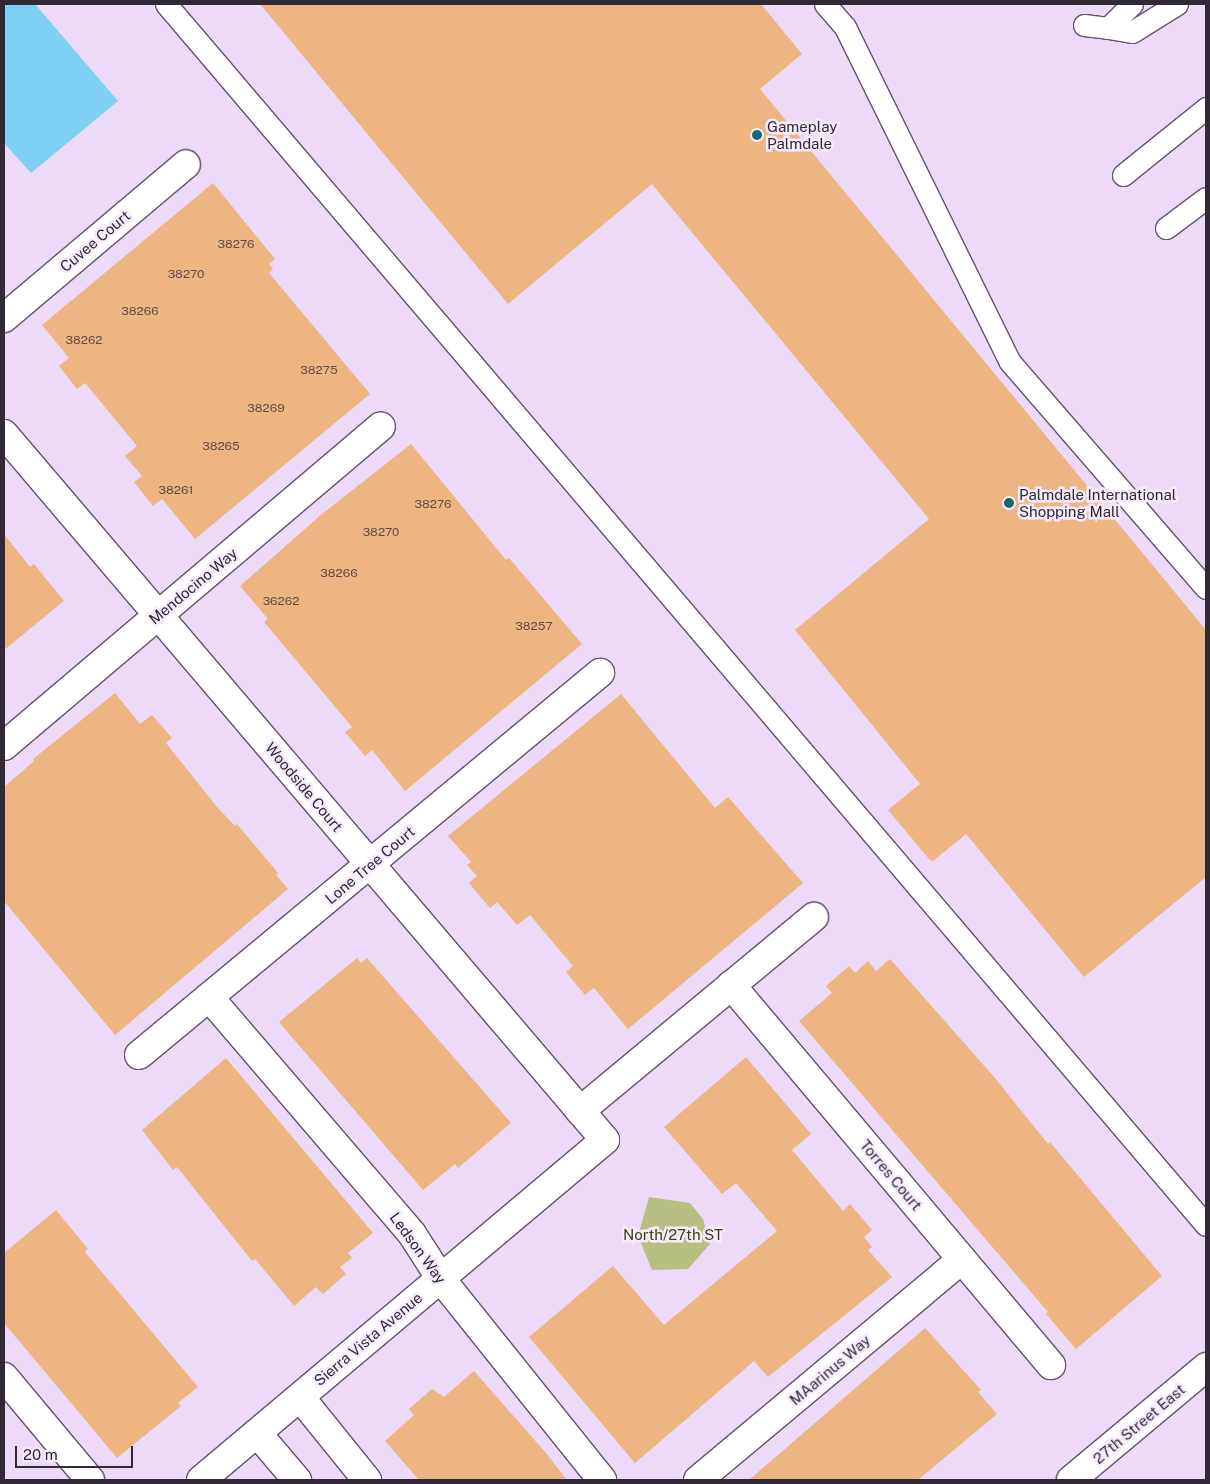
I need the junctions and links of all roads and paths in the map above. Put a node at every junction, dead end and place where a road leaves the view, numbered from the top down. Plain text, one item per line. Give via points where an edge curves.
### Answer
1 (166, 4) edge
2 (825, 4) edge
3 (1132, 4) edge
4 (1177, 4) edge
5 (1084, 25) dead end
6 (1108, 28) junction
7 (1206, 108) edge
8 (186, 164) dead end
9 (1124, 175) dead end
10 (1206, 198) edge
11 (1166, 228) dead end
12 (4, 318) edge
13 (381, 426) dead end
14 (4, 434) edge
15 (1206, 588) edge
16 (158, 616) junction
17 (600, 673) dead end
18 (4, 746) edge
19 (370, 865) junction
20 (814, 917) dead end
21 (731, 985) junction
22 (209, 997) junction
23 (139, 1055) dead end
24 (580, 1111) junction
25 (605, 1140) joint
26 (1206, 1225) edge
27 (962, 1260) junction
28 (440, 1279) junction
29 (1051, 1365) dead end
30 (1206, 1367) edge
31 (4, 1377) edge
32 (300, 1397) junction
33 (257, 1433) junction
34 (90, 1480) edge
35 (201, 1480) edge
36 (296, 1480) edge
37 (368, 1480) edge
38 (602, 1480) edge
39 (698, 1480) edge
40 (1072, 1480) edge

1 - 26 lane
2 - 15 lane via 845,27 1010,362
3 - 6 lane
4 - 6 lane via 1132,32
5 - 6 lane
7 - 9 lane
8 - 12 street, Cuvee Court
10 - 11 lane
13 - 16 street, Mendocino Way
14 - 16 street, Woodside Court
16 - 18 street, Mendocino Way
16 - 19 street, Woodside Court
17 - 19 street, Lone Tree Court
19 - 22 street, Lone Tree Court
19 - 24 street, Woodside Court
20 - 21 street
21 - 24 street
21 - 27 street, Torres Court
22 - 23 street, Lone Tree Court
22 - 28 street, Ledson Way via 412,1234
24 - 25 street, Woodside Court
25 - 28 street, Sierra Vista Avenue
27 - 29 street, Torres Court
27 - 39 street, MAarinus Way
28 - 32 street, Sierra Vista Avenue
28 - 38 street, Ledson Way
30 - 40 street, 27th Street East
31 - 34 street
32 - 33 street, Sierra Vista Avenue
32 - 37 street
33 - 35 street, Sierra Vista Avenue
33 - 36 street

